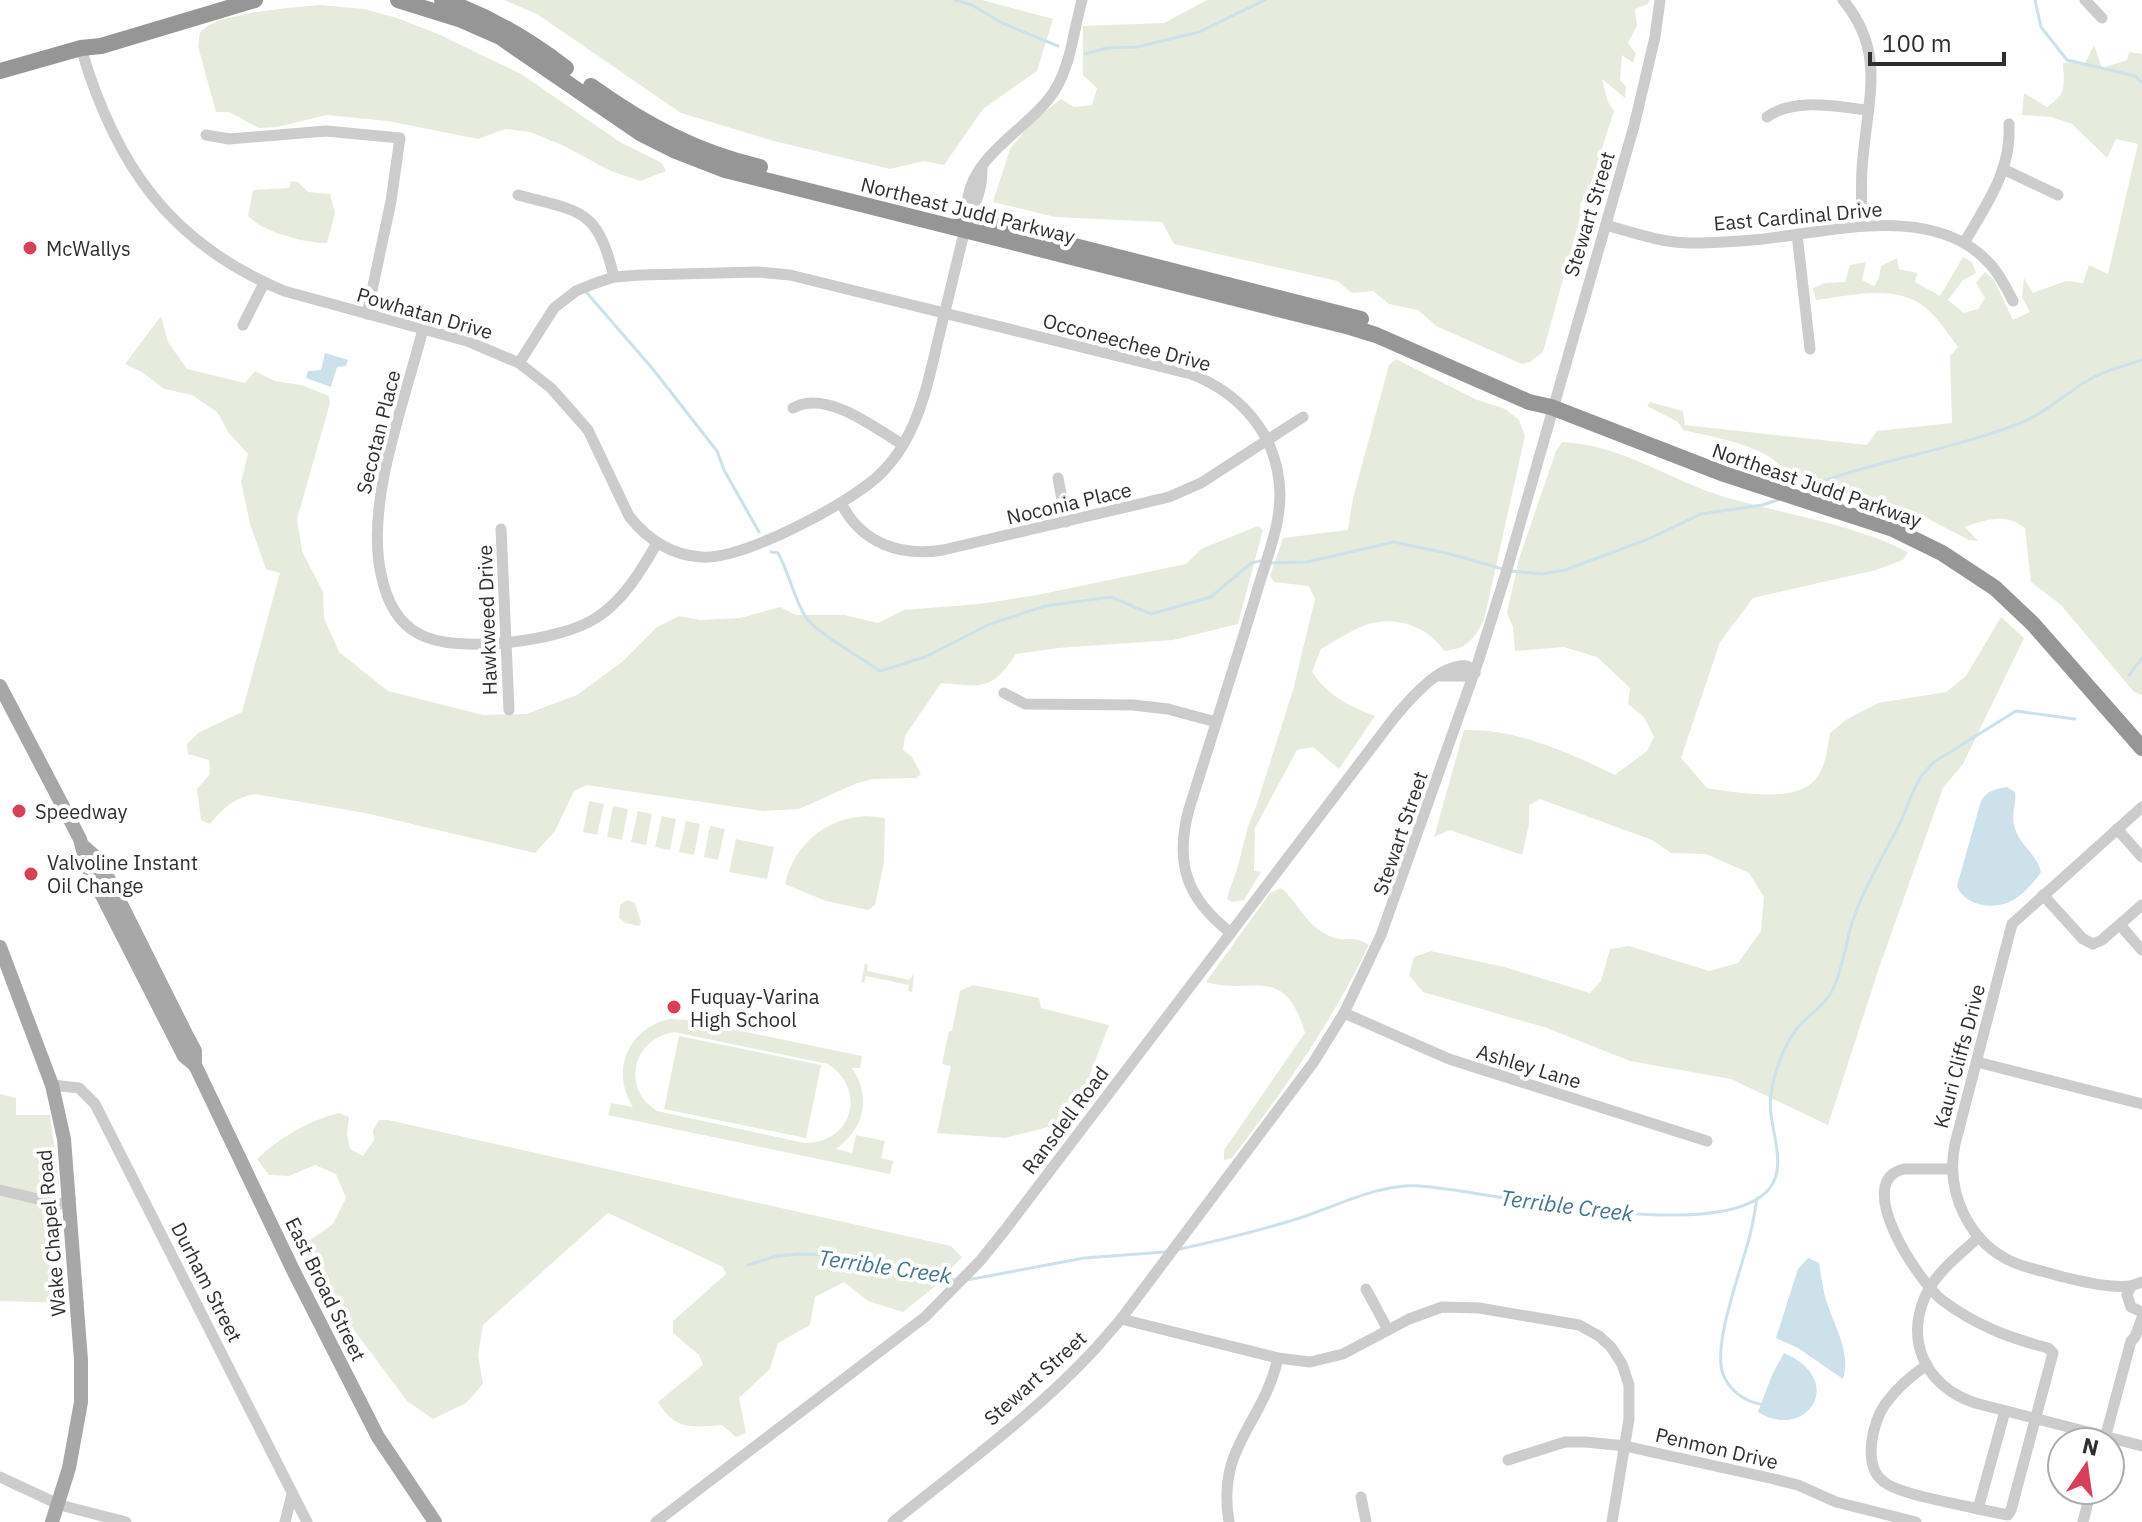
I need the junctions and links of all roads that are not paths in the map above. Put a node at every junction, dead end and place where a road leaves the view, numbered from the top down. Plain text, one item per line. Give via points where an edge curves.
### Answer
1 (223, 0) edge
2 (255, 0) edge
3 (398, 0) edge
4 (442, 0) edge
5 (1082, 0) edge
6 (1660, 0) edge
7 (1843, 0) edge
8 (2085, 0) edge
9 (2102, 18) dead end
10 (81, 48) junction
11 (0, 71) edge
12 (1868, 110) junction
13 (1767, 117) dead end
14 (2009, 124) dead end
15 (206, 135) dead end
16 (2005, 170) junction
17 (518, 195) dead end
18 (2058, 195) dead end
19 (967, 224) junction
20 (1606, 225) junction
21 (1862, 226) junction
22 (1797, 234) junction
23 (1964, 243) junction
24 (614, 277) junction
25 (264, 283) junction
26 (2013, 301) dead end
27 (945, 313) junction
28 (367, 314) junction
29 (243, 325) dead end
30 (423, 329) junction
31 (1810, 349) dead end
32 (519, 363) junction
33 (1551, 407) junction
34 (793, 408) dead end
35 (1303, 417) dead end
36 (1267, 441) junction
37 (903, 445) junction
38 (1058, 478) dead end
39 (841, 503) junction
40 (1066, 522) junction
41 (501, 529) dead end
42 (657, 543) junction
43 (505, 642) junction
44 (1475, 673) junction
45 (0, 686) edge
46 (1004, 693) dead end
47 (509, 710) dead end
48 (1216, 722) junction
49 (2142, 748) edge
50 (2142, 807) edge
51 (2117, 829) junction
52 (2142, 857) edge
53 (2043, 895) junction
54 (2142, 905) edge
55 (2120, 925) junction
56 (1231, 933) junction
57 (0, 947) edge
58 (2142, 950) edge
59 (1344, 1013) junction
60 (1977, 1062) junction
61 (52, 1085) junction
62 (2142, 1104) edge
63 (1707, 1141) dead end
64 (1951, 1169) junction
65 (0, 1190) edge
66 (69, 1202) junction
67 (1979, 1237) junction
68 (2138, 1282) edge
69 (2097, 1285) junction
70 (1366, 1289) dead end
71 (1929, 1289) junction
72 (2136, 1310) edge
73 (1121, 1319) junction
74 (1388, 1330) junction
75 (1278, 1358) junction
76 (1927, 1365) junction
77 (2005, 1411) junction
78 (2037, 1419) junction
79 (2061, 1426) edge
80 (2108, 1426) edge
81 (1625, 1446) junction
82 (1508, 1460) dead end
83 (0, 1477) edge
84 (292, 1494) junction
85 (1361, 1497) dead end
86 (60, 1505) junction
87 (1978, 1509) junction
88 (52, 1522) edge
89 (126, 1522) edge
90 (285, 1522) edge
91 (307, 1522) edge
92 (435, 1522) edge
93 (656, 1522) edge
94 (893, 1522) edge
95 (1229, 1522) edge
96 (1366, 1522) edge
97 (1612, 1522) edge
98 (1916, 1522) edge

1 - 10 highway
2 - 10 highway
3 - 19 highway, Northeast Judd Parkway via 500,37 640,133 699,161
4 - 19 highway, Northeast Judd Parkway via 516,34 631,114 701,150
5 - 19 street, Powhatan Drive via 1066,65 1053,93 982,168 977,206
6 - 20 street, Stewart Street via 1634,126
7 - 12 street via 1869,46
8 - 9 street
10 - 11 highway
10 - 25 street, Powhatan Drive via 107,124 138,178 204,247
12 - 13 street via 1801,106
12 - 21 street
14 - 16 street
15 - 28 street via 229,139 326,131 400,138
16 - 18 street
16 - 23 street
17 - 24 street via 566,208 589,221 606,244
19 - 27 street, Powhatan Drive
19 - 33 highway, Northeast Judd Parkway via 1336,311 1407,337
20 - 22 street, East Cardinal Drive via 1692,243
20 - 33 street, Stewart Street
21 - 22 street, East Cardinal Drive
21 - 23 street, East Cardinal Drive via 1928,230
22 - 31 street
23 - 26 street, East Cardinal Drive via 1990,264
24 - 27 street, Occoneechee Drive via 775,272
24 - 32 street, Occoneechee Drive via 576,291 554,308
25 - 28 street, Powhatan Drive
25 - 29 street
27 - 36 street, Occoneechee Drive via 1207,381 1245,407
27 - 37 street, Powhatan Drive via 925,396
28 - 30 street, Powhatan Drive
30 - 32 street, Powhatan Drive
30 - 43 street, Secotan Place via 379,498 381,574 395,612 420,635 453,644
32 - 42 street, Powhatan Drive via 551,388 588,430 629,516
33 - 44 street, Stewart Street
33 - 49 highway, Northeast Judd Parkway via 1724,474 1893,529 1942,553 1995,588 2033,624
34 - 37 street via 810,402 826,405
35 - 36 street, Noconia Place
36 - 40 street, Noconia Place via 1185,491
36 - 48 street, Occoneechee Drive via 1279,478 1277,519
37 - 39 street, Powhatan Drive via 877,477
38 - 40 street
39 - 40 street, Noconia Place via 873,540 915,553
39 - 42 street, Powhatan Drive via 732,554 688,555
41 - 43 street, Hawkweed Drive
42 - 43 street, Secotan Place via 629,587 595,620 553,637
43 - 47 street, Hawkweed Drive
44 - 56 street, Ransdell Road via 1440,676 1415,694
44 - 59 street, Stewart Street via 1391,912
45 - 92 main road, East Broad Street via 378,1437
46 - 48 street via 1025,704 1133,705
48 - 56 street, Occoneechee Drive via 1187,820 1183,854 1193,893
50 - 51 street, Kauri Cliffs Drive
51 - 52 street
51 - 53 street, Kauri Cliffs Drive
53 - 55 street via 2088,943 2099,943
53 - 60 street, Kauri Cliffs Drive via 2012,924
54 - 55 street
55 - 58 street
56 - 93 street, Ransdell Road via 994,1243 945,1298
57 - 61 main road, Wake Chapel Road
59 - 63 street, Ashley Lane via 1449,1059
59 - 73 street, Stewart Street via 1289,1096
60 - 62 street
60 - 64 street, Kauri Cliffs Drive
61 - 66 main road, Wake Chapel Road via 64,1139
61 - 84 street, Durham Street via 79,1088 101,1114
64 - 67 street, Kauri Cliffs Drive via 1960,1207
64 - 71 street via 1897,1171 1884,1186 1893,1227
65 - 66 street
66 - 86 main road, Wake Chapel Road via 81,1402
67 - 69 street, Kauri Cliffs Drive via 2014,1262
67 - 71 street
68 - 69 street, Kauri Cliffs Drive
68 - 72 street via 2127,1295
69 - 72 street, Kauri Cliffs Drive
70 - 74 street
71 - 76 street via 1918,1321
71 - 78 street via 1985,1328 2051,1350
72 - 80 street via 2135,1337
73 - 75 street
73 - 94 street, Stewart Street via 1068,1376
74 - 75 street via 1320,1362
74 - 81 street via 1429,1310 1454,1306 1589,1329 1611,1347 1626,1373 1630,1408
75 - 95 street via 1269,1391 1228,1470
76 - 77 street via 1938,1383 1958,1397
76 - 87 street via 1886,1403 1873,1438 1873,1468 1887,1485
77 - 78 street
77 - 87 street
78 - 79 street
78 - 87 street via 2008,1515
81 - 82 street, Penmon Drive via 1565,1442
81 - 97 street
81 - 98 street, Penmon Drive via 1798,1485 1836,1502
83 - 86 street
84 - 90 street
84 - 91 street, Durham Street
85 - 96 street
86 - 88 main road, Wake Chapel Road
86 - 89 street

